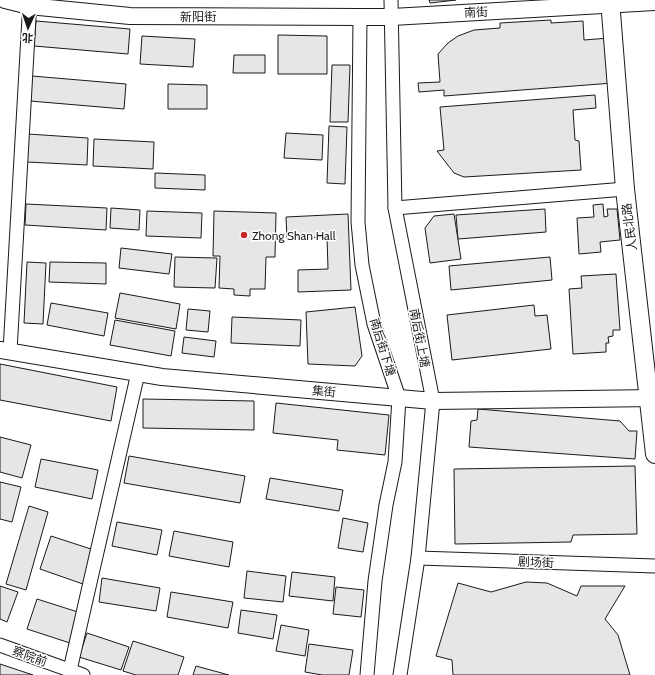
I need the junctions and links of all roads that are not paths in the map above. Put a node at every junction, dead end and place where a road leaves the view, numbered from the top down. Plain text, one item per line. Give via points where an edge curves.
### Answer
1 (5, 0) edge
2 (391, 0) edge
3 (610, 2) edge
4 (655, 2) edge
5 (30, 3) edge
6 (360, 17) junction
7 (392, 17) junction
8 (625, 190) junction
9 (395, 208) junction
10 (5, 351) edge
11 (138, 373) junction
12 (399, 398) junction
13 (652, 399) edge
14 (433, 401) junction
15 (655, 454) edge
16 (418, 558) junction
17 (655, 566) edge
18 (0, 645) edge
19 (70, 670) junction
20 (83, 675) edge
21 (367, 675) edge
22 (400, 675) edge

1 - 5 street, 新阳街
2 - 7 street, 南后街上塘
3 - 4 street, 南街
3 - 7 street, 南街
3 - 8 main road, 人民北路
5 - 6 street, 新阳街 via 130,16
5 - 10 street
6 - 7 street, 新阳街
6 - 12 street, 南后街下塘 via 358,229 362,265 374,324
7 - 9 street, 南后街上塘
8 - 9 street
8 - 13 main road, 人民北路
9 - 14 street, 南后街上塘
10 - 11 street, 集街
11 - 12 street, 集街
11 - 19 street
12 - 14 street, 集街
12 - 21 street, 南后街下塘 via 395,462 374,581
13 - 14 street, 集街
13 - 15 main road, 人民北路
14 - 16 street, 南后街上塘
16 - 17 street, 剧场街
16 - 22 street, 南后街上塘
18 - 19 street, 察院前
19 - 20 street, 察院前

